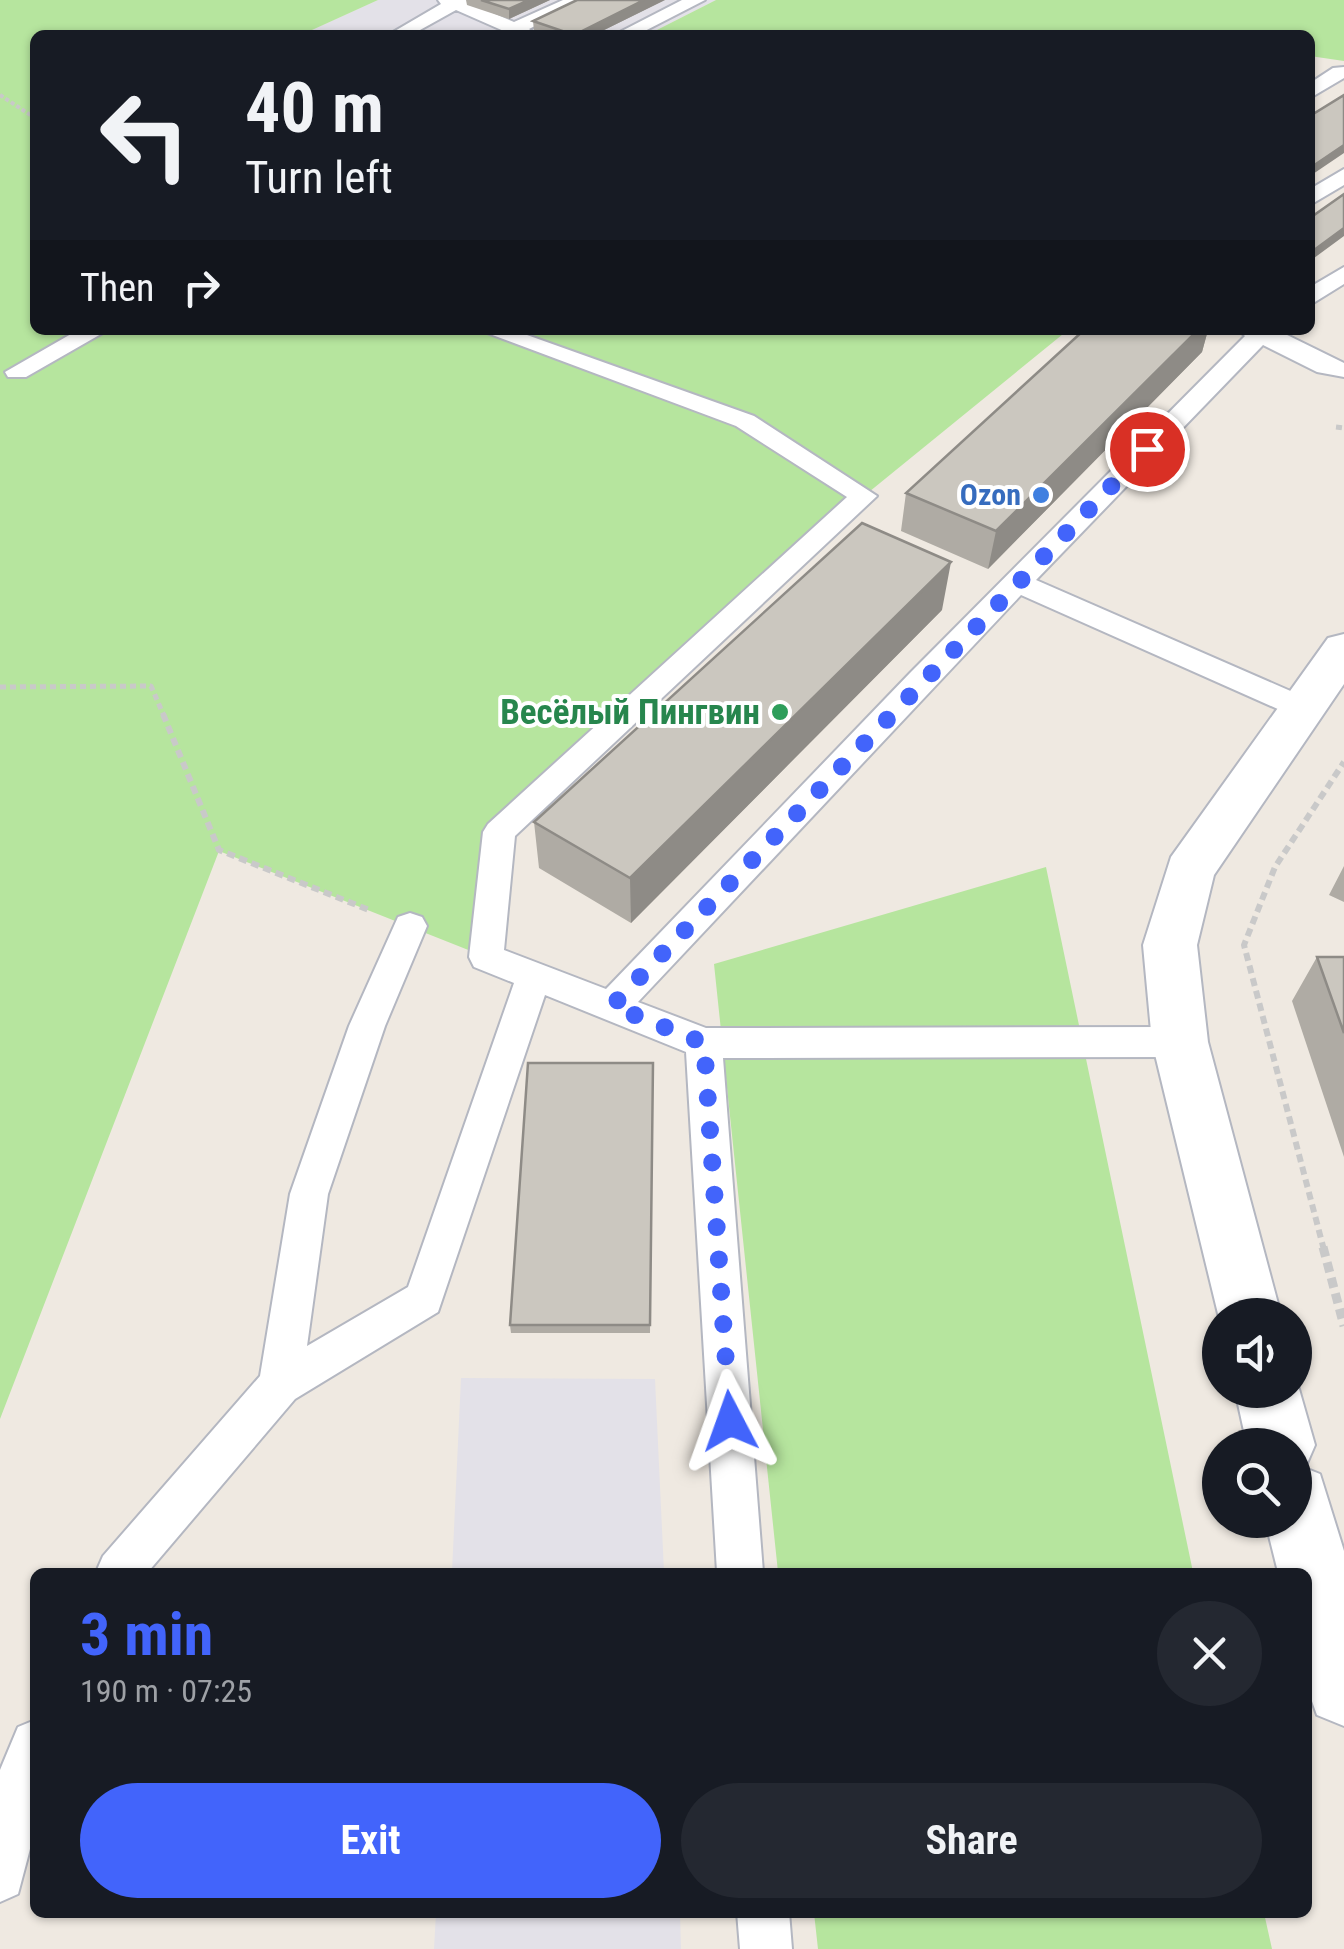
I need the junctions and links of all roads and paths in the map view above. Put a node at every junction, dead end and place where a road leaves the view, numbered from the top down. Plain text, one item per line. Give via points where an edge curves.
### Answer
1 (578, 0) edge
2 (696, 0) edge
3 (454, 1) edge
4 (405, 30) edge
5 (517, 30) edge
6 (525, 30) edge
7 (634, 30) edge
8 (1340, 72) dead end
9 (1315, 89) edge
10 (0, 95) edge
11 (30, 115) edge
12 (1344, 174) edge
13 (1315, 194) edge
14 (1344, 274) edge
15 (1315, 294) edge
16 (87, 335) edge
17 (505, 335) edge
18 (1255, 335) edge
19 (1265, 335) edge
20 (1344, 370) edge
21 (17, 372) dead end
22 (1336, 427) dead end
23 (1344, 428) edge
24 (1018, 582) junction
25 (1344, 649) edge
26 (0, 688) edge
27 (1300, 707) junction
28 (1344, 762) edge
29 (410, 926) joint
30 (534, 976) junction
31 (612, 1006) junction
32 (1180, 1042) junction
33 (704, 1043) junction
34 (1244, 1298) edge
35 (1344, 1326) edge
36 (280, 1385) junction
37 (1306, 1538) edge
38 (122, 1568) edge
39 (740, 1568) edge
40 (1339, 1653) edge
41 (30, 1757) edge
42 (0, 1876) edge
43 (763, 1918) edge
44 (766, 1949) edge

1 - 6 lane
2 - 7 lane
3 - 4 lane
3 - 5 lane
8 - 9 lane
10 - 11 path
12 - 13 lane
14 - 15 lane
16 - 21 lane
17 - 30 lane via 745,421 864,496 499,832 486,957
18 - 24 lane
19 - 20 lane
22 - 23 path
24 - 27 lane
24 - 31 lane
25 - 27 street
26 - 29 path via 151,686 220,850
27 - 32 street via 1189,871 1170,945
28 - 35 path via 1275,867 1244,945
29 - 36 lane via 367,1026 310,1194
30 - 31 lane
30 - 36 lane via 424,1299
31 - 33 lane
32 - 33 lane
32 - 34 street
33 - 39 lane
36 - 38 lane
37 - 40 street
41 - 42 lane
43 - 44 lane

